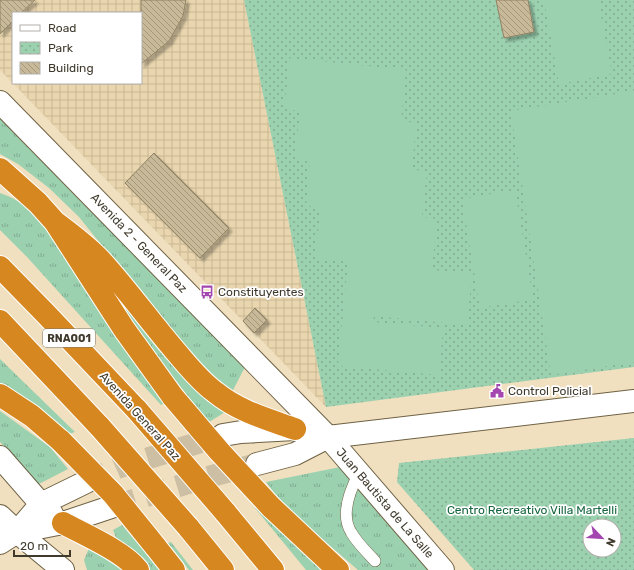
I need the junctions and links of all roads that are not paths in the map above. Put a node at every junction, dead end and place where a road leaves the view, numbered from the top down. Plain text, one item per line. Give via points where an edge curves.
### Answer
1 (0, 102) edge
2 (0, 170) edge
3 (0, 183) edge
4 (29, 196) junction
5 (55, 222) junction
6 (0, 267) edge
7 (0, 322) edge
8 (0, 395) edge
9 (634, 401) edge
10 (295, 429) junction
11 (223, 435) tunnel mouth
12 (328, 437) junction
13 (0, 457) edge
14 (257, 464) tunnel mouth
15 (359, 473) junction
16 (86, 482) tunnel mouth
17 (41, 504) junction
18 (114, 506) tunnel mouth
19 (0, 516) edge
20 (63, 524) junction
21 (9, 538) edge
22 (375, 562) dead end
23 (64, 570) edge
24 (138, 570) edge
25 (174, 570) edge
26 (223, 570) edge
27 (273, 570) edge
28 (338, 570) edge
29 (443, 570) edge

1 - 12 main road, Avenida 2 - General Paz
2 - 4 highway
3 - 4 highway
4 - 5 highway
5 - 10 highway via 103,263 150,322 215,393 248,412
5 - 28 highway, bridge via 124,330 173,397 271,507
6 - 27 highway, Avenida General Paz / RNA001, bridge via 136,410
7 - 26 highway, RNA001, bridge via 100,427
8 - 25 highway, bridge via 32,416 61,441 113,494
9 - 12 main road
10 - 11 main road
10 - 12 main road
12 - 14 main road via 295,454
12 - 15 main road, Juan Bautista de La Salle
13 - 17 main road
15 - 22 lane via 351,489 346,520 351,532
15 - 29 main road, Juan Bautista de La Salle
16 - 17 main road
17 - 20 main road
17 - 21 main road
18 - 20 main road
19 - 21 main road
20 - 21 main road
20 - 24 highway via 120,554
21 - 23 main road

